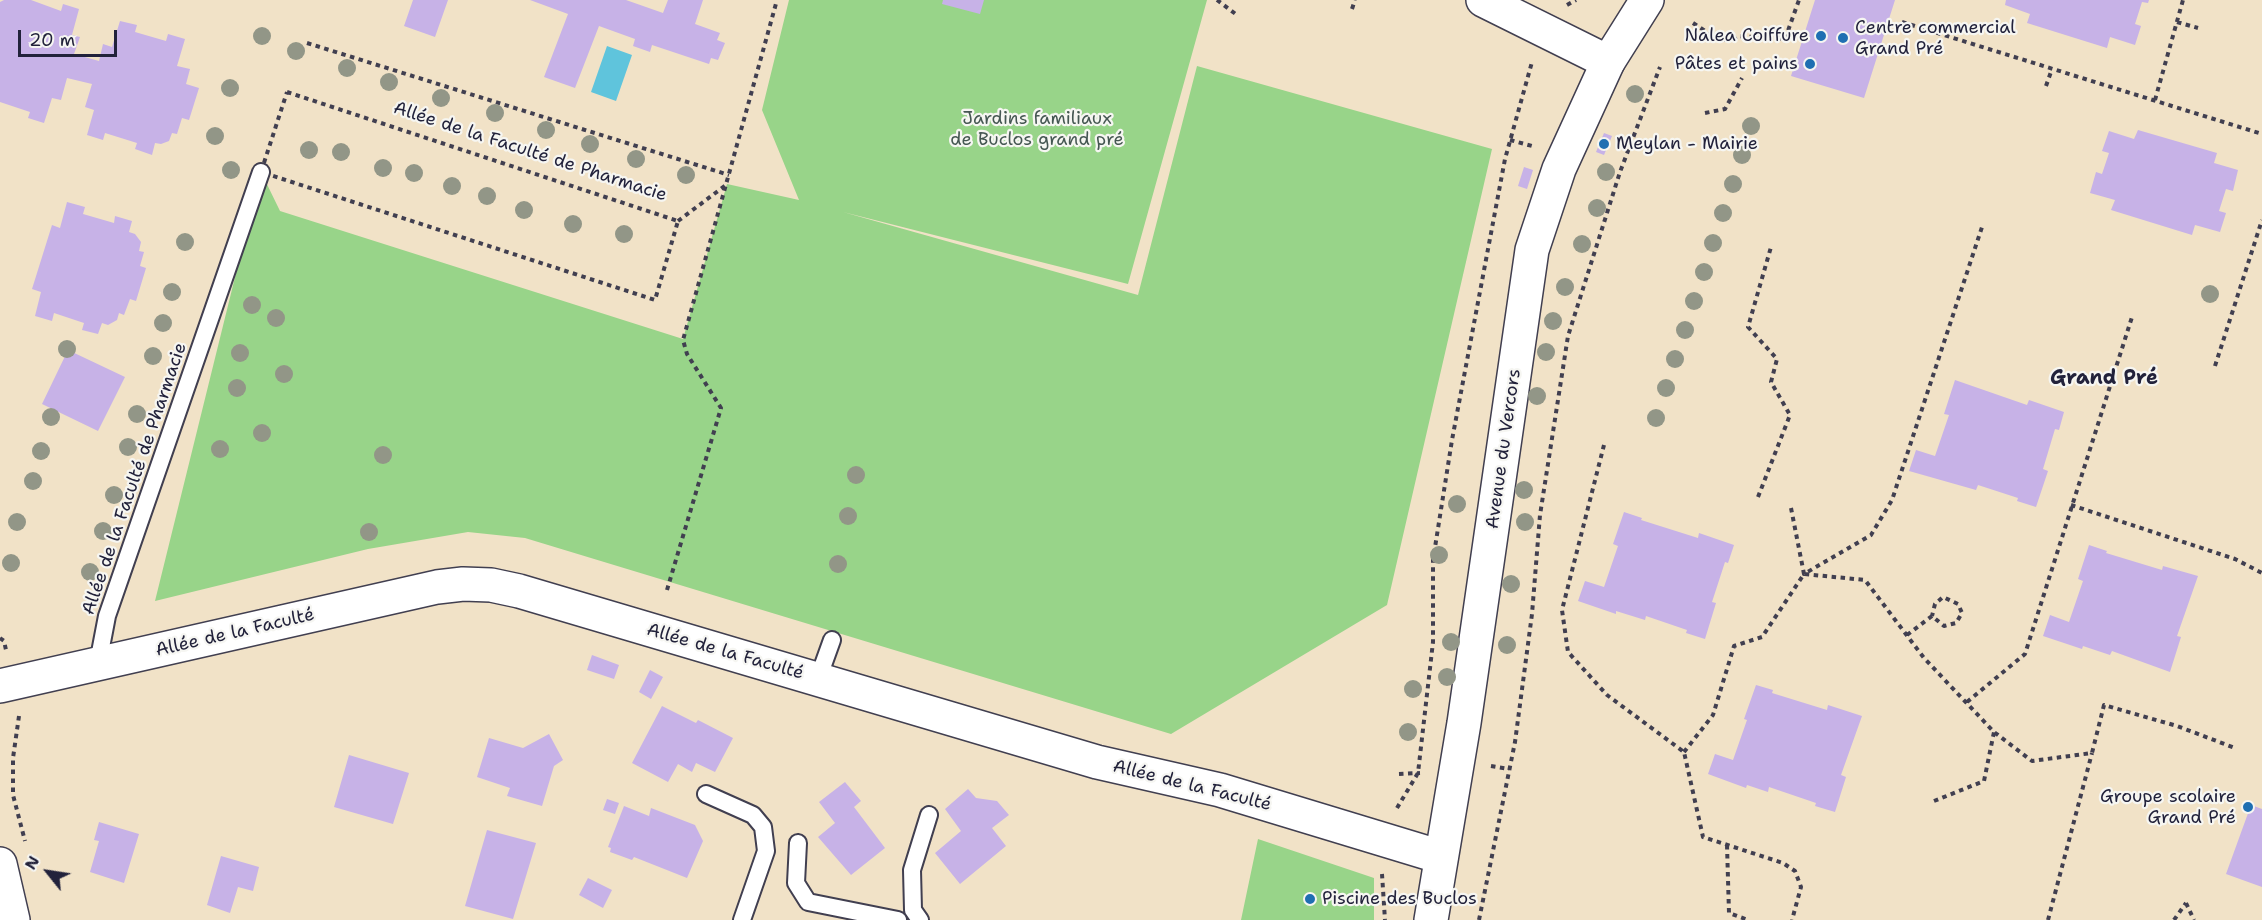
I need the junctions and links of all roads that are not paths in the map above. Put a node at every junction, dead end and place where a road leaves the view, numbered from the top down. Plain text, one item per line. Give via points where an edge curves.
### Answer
1 (1483, 0) edge
2 (1647, 0) edge
3 (1608, 62) junction
4 (261, 172) road end
5 (832, 640) dead end
6 (98, 663) junction
7 (818, 679) junction
8 (7, 684) edge
9 (706, 794) dead end
10 (929, 815) dead end
11 (798, 843) dead end
12 (14, 856) edge
13 (1441, 857) junction
14 (13, 920) edge
15 (742, 920) edge
16 (898, 920) edge
17 (920, 920) edge
18 (1431, 920) edge

1 - 3 street
2 - 3 street, Avenue du Vercors
3 - 13 street, Avenue du Vercors via 1559,169 1532,250
4 - 6 lane, Allée de la Faculté de Pharmacie via 107,616
5 - 7 lane
6 - 7 street, Allée de la Faculté via 463,584 519,591
6 - 8 street, Allée de la Faculté
7 - 13 street, Allée de la Faculté via 1097,762 1220,790
9 - 15 lane via 753,815 763,827 766,851
10 - 17 lane via 912,870 913,910
11 - 16 lane via 796,883 808,902
12 - 14 street
13 - 18 street, Avenue du Vercors

